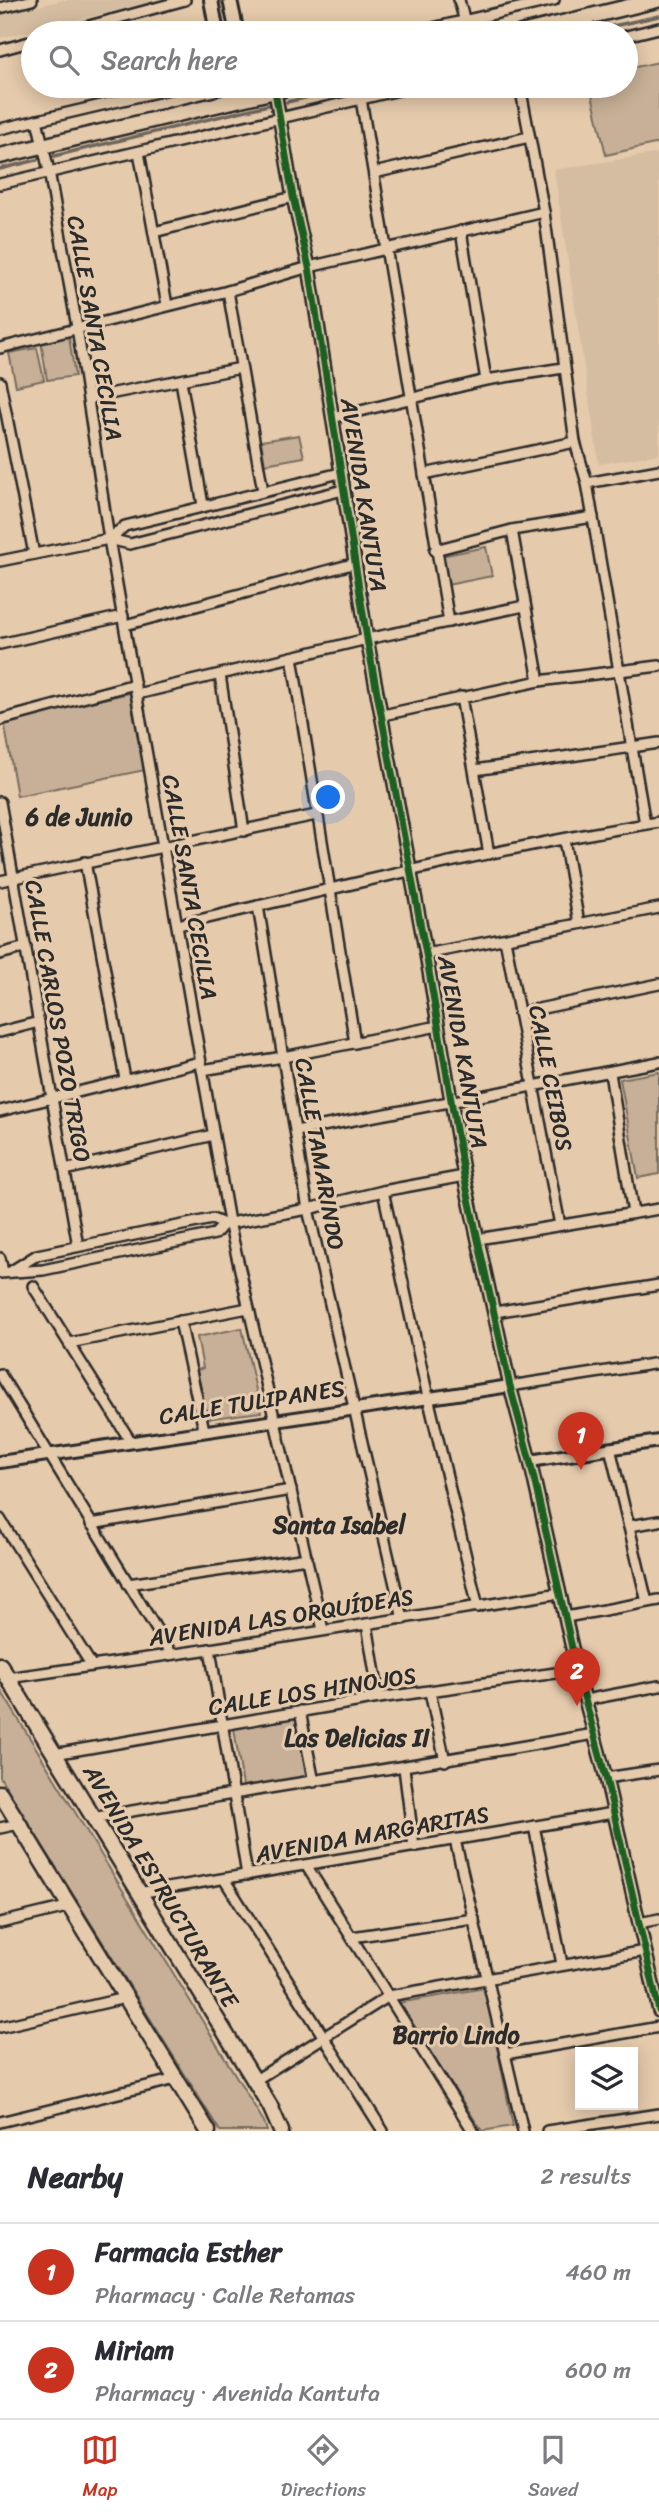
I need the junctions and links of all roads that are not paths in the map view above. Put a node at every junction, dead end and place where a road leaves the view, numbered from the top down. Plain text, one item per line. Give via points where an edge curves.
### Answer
1 (32, 0) edge
2 (186, 0) edge
3 (211, 0) edge
4 (230, 0) edge
5 (459, 0) edge
6 (554, 0) edge
7 (648, 1) edge
8 (0, 8) edge
9 (111, 20) joint
10 (107, 21) edge
11 (215, 21) edge
12 (234, 21) edge
13 (464, 21) joint
14 (569, 21) edge
15 (659, 28) edge
16 (638, 33) edge
17 (21, 44) edge
18 (0, 50) edge
19 (129, 98) edge
20 (230, 98) edge
21 (238, 98) edge
22 (276, 98) edge
23 (365, 98) edge
24 (522, 98) edge
25 (125, 99) joint
26 (361, 99) junction
27 (231, 102) junction
28 (281, 119) junction
29 (37, 120) junction
30 (0, 129) edge
31 (529, 137) junction
32 (43, 146) junction
33 (139, 152) junction
34 (0, 156) edge
35 (49, 171) junction
36 (374, 173) junction
37 (0, 184) edge
38 (293, 197) junction
39 (544, 212) junction
40 (461, 231) junction
41 (154, 232) junction
42 (385, 249) junction
43 (309, 267) junction
44 (228, 291) junction
45 (167, 305) junction
46 (77, 327) junction
47 (0, 348) edge
48 (241, 368) junction
49 (563, 369) junction
50 (486, 380) junction
51 (181, 381) junction
52 (0, 382) edge
53 (89, 398) junction
54 (411, 399) junction
55 (332, 418) junction
56 (4, 423) edge
57 (575, 442) junction
58 (659, 470) edge
59 (340, 473) junction
60 (424, 474) junction
61 (587, 483) junction
62 (343, 490) junction
63 (262, 491) junction
64 (204, 505) junction
65 (593, 517) junction
66 (512, 530) junction
67 (110, 539) junction
68 (436, 550) junction
69 (34, 554) junction
70 (0, 561) edge
71 (356, 563) junction
72 (524, 606) junction
73 (124, 620) junction
74 (449, 622) junction
75 (367, 639) junction
76 (0, 644) edge
77 (292, 657) junction
78 (659, 666) edge
79 (620, 672) junction
80 (219, 675) junction
81 (539, 681) junction
82 (135, 684) junction
83 (137, 694) junction
84 (461, 697) junction
85 (383, 715) junction
86 (0, 720) edge
87 (659, 743) edge
88 (631, 747) junction
89 (475, 770) junction
90 (0, 802) edge
91 (316, 815) junction
92 (659, 822) edge
93 (645, 824) junction
94 (244, 831) junction
95 (564, 840) junction
96 (164, 846) junction
97 (489, 854) junction
98 (85, 862) junction
99 (409, 869) junction
100 (13, 878) junction
101 (0, 881) edge
102 (332, 890) junction
103 (258, 906) junction
104 (659, 908) edge
105 (579, 923) junction
106 (178, 925) junction
107 (505, 939) junction
108 (26, 947) junction
109 (0, 954) edge
110 (426, 954) junction
111 (659, 984) edge
112 (519, 1013) junction
113 (39, 1022) junction
114 (438, 1026) junction
115 (0, 1032) edge
116 (355, 1043) junction
117 (283, 1058) junction
118 (659, 1062) edge
119 (201, 1066) junction
120 (610, 1073) junction
121 (125, 1079) junction
122 (533, 1087) junction
123 (52, 1099) junction
124 (453, 1103) junction
125 (0, 1111) edge
126 (296, 1131) junction
127 (213, 1135) junction
128 (65, 1170) junction
129 (464, 1176) junction
130 (383, 1191) junction
131 (307, 1209) junction
132 (659, 1209) edge
133 (634, 1213) junction
134 (227, 1223) junction
135 (560, 1225) junction
136 (478, 1239) junction
137 (78, 1246) junction
138 (0, 1258) edge
139 (4, 1273) edge
140 (659, 1285) edge
141 (33, 1286) dead end
142 (248, 1308) junction
143 (495, 1312) junction
144 (180, 1321) junction
145 (69, 1343) junction
146 (659, 1363) edge
147 (0, 1374) edge
148 (510, 1386) junction
149 (428, 1398) junction
150 (354, 1408) junction
151 (274, 1420) junction
152 (204, 1430) junction
153 (659, 1441) edge
154 (131, 1442) junction
155 (610, 1448) junction
156 (50, 1454) junction
157 (530, 1461) junction
158 (0, 1462) edge
159 (291, 1490) junction
160 (0, 1519) edge
161 (659, 1521) edge
162 (91, 1524) junction
163 (629, 1527) junction
164 (307, 1558) junction
165 (128, 1584) junction
166 (560, 1593) junction
167 (659, 1600) edge
168 (647, 1602) junction
169 (478, 1607) junction
170 (566, 1617) junction
171 (402, 1619) junction
172 (367, 1624) junction
173 (323, 1630) junction
174 (210, 1649) junction
175 (171, 1653) junction
176 (92, 1666) junction
177 (577, 1670) junction
178 (4, 1671) edge
179 (659, 1686) edge
180 (430, 1692) junction
181 (379, 1698) junction
182 (585, 1700) junction
183 (300, 1711) junction
184 (222, 1724) junction
185 (594, 1734) junction
186 (54, 1754) junction
187 (445, 1761) junction
188 (404, 1768) junction
189 (659, 1770) edge
190 (606, 1778) junction
191 (314, 1782) junction
192 (0, 1793) edge
193 (234, 1793) junction
194 (613, 1813) junction
195 (92, 1818) junction
196 (19, 1824) junction
197 (534, 1826) junction
198 (0, 1828) edge
199 (455, 1840) junction
200 (414, 1847) junction
201 (306, 1865) junction
202 (247, 1875) junction
203 (224, 1879) junction
204 (138, 1893) junction
205 (71, 1906) junction
206 (474, 1919) junction
207 (659, 1919) edge
208 (0, 1923) edge
209 (639, 1923) junction
210 (352, 1937) junction
211 (645, 1951) junction
212 (562, 1964) junction
213 (488, 1978) junction
214 (389, 1996) junction
215 (125, 1998) junction
216 (659, 2009) edge
217 (0, 2027) edge
218 (659, 2027) edge
219 (322, 2037) junction
220 (505, 2054) junction
221 (176, 2079) junction
222 (254, 2081) junction
223 (659, 2114) edge
224 (0, 2122) edge
225 (603, 2127) edge
226 (208, 2131) edge
227 (281, 2131) edge
228 (383, 2131) edge
229 (473, 2131) edge
230 (523, 2131) edge
231 (547, 2131) edge

1 - 8 street
2 - 9 street
3 - 11 main road
4 - 12 main road
5 - 13 street
6 - 13 street
7 - 14 main road
9 - 10 street
15 - 16 street
17 - 18 street
19 - 25 street
20 - 27 main road
21 - 27 main road
22 - 28 street, AVENIDA KANTUTA
23 - 26 street
24 - 31 street
25 - 29 street
26 - 28 street
26 - 36 street
27 - 32 main road
28 - 33 street
28 - 38 street, AVENIDA KANTUTA
29 - 30 street
29 - 32 street, CALLE SANTA CECILIA
31 - 36 street
31 - 39 street
32 - 34 main road
32 - 35 street, CALLE SANTA CECILIA
33 - 35 street
33 - 41 street
35 - 37 street
35 - 46 street, CALLE SANTA CECILIA
36 - 42 street
38 - 41 street
38 - 43 street, AVENIDA KANTUTA
39 - 40 street
39 - 49 street
40 - 42 street
40 - 50 street
41 - 45 street
42 - 43 street
42 - 54 street
43 - 44 street
43 - 55 street, AVENIDA KANTUTA
44 - 45 street
44 - 48 street
45 - 46 street
46 - 47 street
46 - 53 street, CALLE SANTA CECILIA
48 - 51 street
48 - 63 street
49 - 50 street
49 - 57 street
50 - 54 street
51 - 53 street
51 - 64 street
52 - 56 street
53 - 67 street, CALLE SANTA CECILIA
54 - 55 street
54 - 60 street
55 - 59 street, AVENIDA KANTUTA
56 - 69 street
57 - 60 street
57 - 61 street
58 - 61 street
59 - 62 street, AVENIDA KANTUTA
59 - 63 street
60 - 68 street
61 - 65 street
62 - 67 street via 130,544
62 - 71 street, AVENIDA KANTUTA
63 - 64 street
64 - 67 street via 125,526
65 - 66 street
65 - 79 street
66 - 68 street
66 - 72 street
67 - 69 street
67 - 73 street, CALLE SANTA CECILIA
68 - 74 street
69 - 70 street
71 - 73 street
71 - 75 street, AVENIDA KANTUTA
72 - 74 street
72 - 81 street
73 - 76 street
73 - 82 street, CALLE SANTA CECILIA
74 - 75 street
75 - 77 street
75 - 85 street, AVENIDA KANTUTA
77 - 80 street
77 - 91 street
78 - 79 street
79 - 81 street
79 - 88 street
80 - 83 street
80 - 94 street
81 - 84 street
82 - 83 street, CALLE SANTA CECILIA
82 - 86 street
83 - 96 street, CALLE SANTA CECILIA
84 - 85 street
84 - 89 street
85 - 99 street, AVENIDA KANTUTA
87 - 88 street
88 - 89 street
88 - 93 street
89 - 97 street
90 - 100 street, CALLE CARLOS POZO TRIGO
91 - 94 street
91 - 102 street
92 - 93 street
93 - 95 street
94 - 96 street
95 - 97 street
95 - 105 street
96 - 98 street
96 - 106 street, CALLE SANTA CECILIA
97 - 99 street
98 - 100 street
98 - 121 street
99 - 102 street
99 - 110 street, AVENIDA KANTUTA
100 - 101 street
100 - 108 street, CALLE CARLOS POZO TRIGO
102 - 103 street
102 - 116 street
103 - 106 street
103 - 117 street, CALLE TAMARINDO
104 - 105 street
105 - 107 street
106 - 119 street, CALLE SANTA CECILIA
107 - 110 street
107 - 112 street, CALLE CEIBOS
108 - 109 street
108 - 113 street, CALLE CARLOS POZO TRIGO
110 - 114 street, AVENIDA KANTUTA
111 - 112 street
112 - 122 street, CALLE CEIBOS
113 - 115 street
113 - 123 street, CALLE CARLOS POZO TRIGO
114 - 116 street
114 - 124 street, AVENIDA KANTUTA
116 - 117 street
117 - 119 street
117 - 126 street, CALLE TAMARINDO
118 - 120 street
119 - 121 street
119 - 127 street, CALLE SANTA CECILIA
120 - 122 street
120 - 133 street
121 - 123 street
122 - 124 street
122 - 135 street, CALLE CEIBOS
123 - 125 street
123 - 128 street, CALLE CARLOS POZO TRIGO
124 - 126 street
124 - 129 street, AVENIDA KANTUTA
126 - 131 street, CALLE TAMARINDO
127 - 128 street
127 - 134 street, CALLE SANTA CECILIA
128 - 137 street, CALLE CARLOS POZO TRIGO
129 - 130 street
129 - 136 street, AVENIDA KANTUTA
130 - 131 street
130 - 149 street
131 - 134 street
131 - 150 street, CALLE TAMARINDO
132 - 133 street
133 - 135 street
134 - 137 street via 209,1220
134 - 139 street via 215,1234 43,1270
134 - 142 street, CALLE SANTA CECILIA
135 - 136 street
136 - 143 street, AVENIDA KANTUTA
137 - 139 street via 37,1255
138 - 139 street
140 - 143 street
141 - 145 street
142 - 144 street
142 - 151 street, CALLE SANTA CECILIA
143 - 148 street, AVENIDA KANTUTA
144 - 145 street
144 - 152 street
145 - 154 street
146 - 148 street
147 - 156 street
148 - 149 street, CALLE TULIPANES
148 - 157 street, AVENIDA KANTUTA
149 - 150 street, CALLE TULIPANES
149 - 169 street
150 - 151 street, CALLE TULIPANES
150 - 171 street, CALLE TAMARINDO
151 - 152 street, CALLE TULIPANES
151 - 159 street, CALLE SANTA CECILIA
152 - 154 street, CALLE TULIPANES
153 - 155 street
154 - 156 street, CALLE TULIPANES
155 - 157 street
155 - 163 street
156 - 158 street, CALLE TULIPANES
156 - 162 street
157 - 166 street, AVENIDA KANTUTA
159 - 162 street
159 - 164 street, CALLE SANTA CECILIA
160 - 176 street
161 - 163 street
162 - 165 street
163 - 168 street
164 - 165 street
164 - 173 street, CALLE SANTA CECILIA
165 - 175 street
166 - 169 street, AVENIDA LAS ORQUÍDEAS
166 - 170 street, AVENIDA KANTUTA
167 - 168 street
168 - 170 street
169 - 171 street, AVENIDA LAS ORQUÍDEAS
170 - 177 street, AVENIDA KANTUTA
171 - 172 street, AVENIDA LAS ORQUÍDEAS
172 - 173 street, AVENIDA LAS ORQUÍDEAS
172 - 181 street
173 - 174 street, AVENIDA LAS ORQUÍDEAS
174 - 175 street, AVENIDA LAS ORQUÍDEAS
174 - 184 street
175 - 176 street, AVENIDA LAS ORQUÍDEAS
176 - 178 street, AVENIDA LAS ORQUÍDEAS
177 - 180 street, CALLE LOS HINOJOS
177 - 182 street, AVENIDA KANTUTA
178 - 186 main road, AVENIDA ESTRUCTURANTE
179 - 182 street
180 - 181 street, CALLE LOS HINOJOS
180 - 187 street
181 - 183 street, CALLE LOS HINOJOS
182 - 185 street, AVENIDA KANTUTA
183 - 184 street, CALLE LOS HINOJOS
183 - 191 street
184 - 186 street, CALLE LOS HINOJOS
184 - 193 street
185 - 187 street
185 - 190 street, AVENIDA KANTUTA
186 - 195 main road, AVENIDA ESTRUCTURANTE
187 - 188 street
188 - 191 street
188 - 200 street
189 - 190 street
190 - 194 street, AVENIDA KANTUTA
191 - 193 street
192 - 196 main road
193 - 195 street
193 - 202 street
194 - 197 street, AVENIDA MARGARITAS
194 - 209 street, AVENIDA KANTUTA
195 - 204 main road, AVENIDA ESTRUCTURANTE
196 - 198 street
196 - 205 main road
197 - 199 street, AVENIDA MARGARITAS
197 - 212 street
199 - 200 street, AVENIDA MARGARITAS
199 - 206 street
200 - 201 street, AVENIDA MARGARITAS
201 - 202 street, AVENIDA MARGARITAS
201 - 210 street
202 - 203 street, AVENIDA MARGARITAS
203 - 204 street, AVENIDA MARGARITAS
203 - 219 street
204 - 222 main road, AVENIDA ESTRUCTURANTE
205 - 208 street
205 - 215 main road
206 - 210 street
206 - 213 street
207 - 209 street
209 - 211 street, AVENIDA KANTUTA
210 - 214 street
211 - 212 street
211 - 216 street, AVENIDA KANTUTA
212 - 213 street
213 - 214 street
213 - 220 street
214 - 219 street
214 - 229 street
215 - 217 street
215 - 221 main road
218 - 220 street
219 - 222 street
219 - 228 street
220 - 230 street
221 - 224 street
221 - 226 main road
222 - 227 main road, AVENIDA ESTRUCTURANTE
223 - 225 street
225 - 231 street

